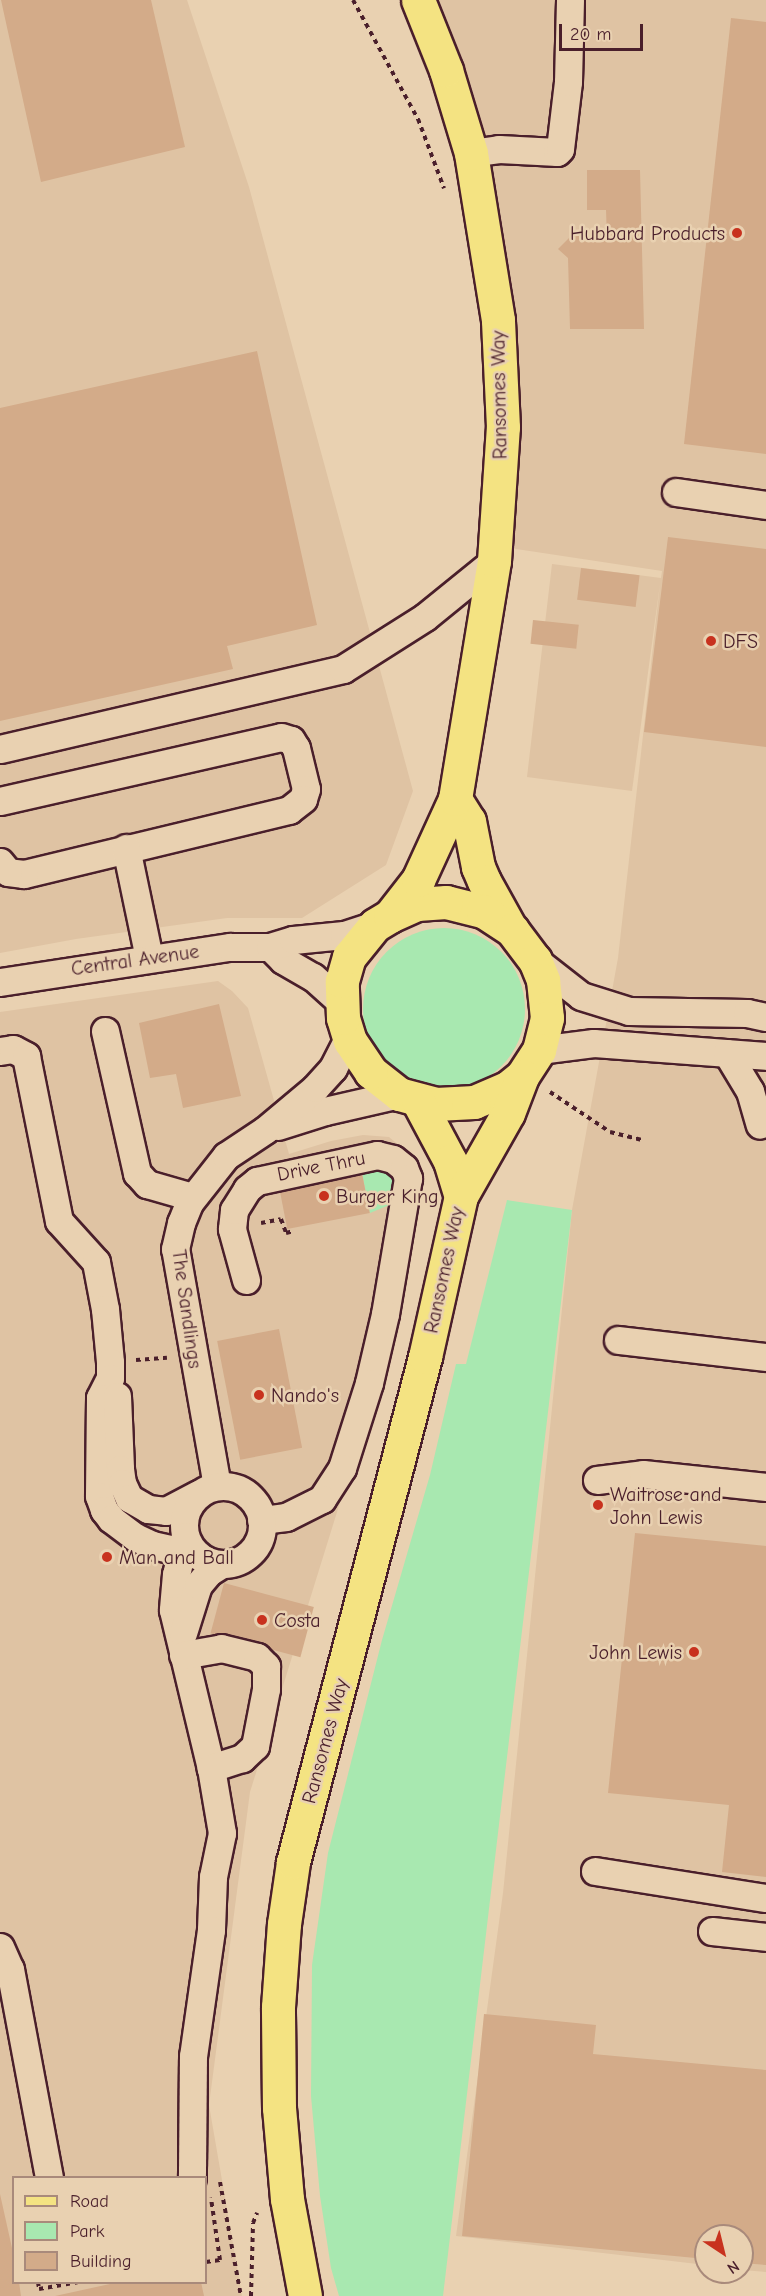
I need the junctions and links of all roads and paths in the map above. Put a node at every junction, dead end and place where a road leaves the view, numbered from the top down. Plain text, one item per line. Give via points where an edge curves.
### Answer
1 (353, 0) edge
2 (418, 0) edge
3 (570, 0) edge
4 (471, 153) junction
5 (446, 194) dead end
6 (676, 492) dead end
7 (766, 504) edge
8 (495, 561) junction
9 (0, 749) edge
10 (455, 798) junction
11 (0, 801) edge
12 (126, 848) junction
13 (0, 862) edge
14 (382, 920) junction
15 (512, 930) junction
16 (270, 947) junction
17 (149, 958) junction
18 (535, 960) junction
19 (0, 982) edge
20 (343, 1004) junction
21 (760, 1013) edge
22 (105, 1031) dead end
23 (349, 1036) junction
24 (0, 1051) edge
25 (727, 1053) junction
26 (766, 1056) edge
27 (537, 1073) junction
28 (408, 1098) junction
29 (760, 1125) dead end
30 (266, 1130) junction
31 (644, 1140) dead end
32 (461, 1196) junction
33 (192, 1197) junction
34 (246, 1280) dead end
35 (618, 1340) dead end
36 (766, 1357) edge
37 (110, 1378) junction
38 (597, 1480) dead end
39 (766, 1487) edge
40 (208, 1490) junction
41 (261, 1520) junction
42 (196, 1551) junction
43 (183, 1646) junction
44 (211, 1768) junction
45 (595, 1871) dead end
46 (766, 1898) edge
47 (712, 1931) dead end
48 (766, 1937) edge
49 (0, 1947) edge
50 (218, 2172) dead end
51 (49, 2176) edge
52 (200, 2176) edge
53 (287, 2199) junction
54 (207, 2209) edge
55 (207, 2262) edge
56 (38, 2284) edge
57 (71, 2284) edge
58 (241, 2296) edge
59 (252, 2296) edge
60 (305, 2296) edge

1 - 5 path via 418,119
2 - 4 main road, Ransomes Way via 447,70
3 - 4 street via 561,149
4 - 8 main road, Ransomes Way via 493,281 502,368 503,426
6 - 7 street
8 - 9 street via 425,617 343,669
8 - 10 main road, Ransomes Way
10 - 14 main road, Ransomes Way via 418,880
10 - 15 main road via 469,820 484,881
11 - 12 street via 281,737 291,740 296,748 306,789 297,806
12 - 13 street via 24,874 8,873
12 - 17 street
14 - 15 main road via 417,904 446,902 483,911
14 - 16 street, Central Avenue via 344,935 293,940
14 - 20 main road via 349,957 342,981
15 - 18 main road
16 - 17 street, Central Avenue via 230,947
16 - 20 street
17 - 19 street, Central Avenue
18 - 21 street via 581,996 629,1011
18 - 27 main road via 543,980 547,1018
20 - 23 main road
22 - 33 street via 137,1173 147,1184
23 - 28 main road via 371,1072
23 - 30 street via 333,1068
24 - 37 street via 13,1049 26,1056 59,1221 96,1262 105,1309
25 - 26 street
25 - 27 street via 594,1043
25 - 29 street via 750,1091
27 - 28 main road via 474,1102 436,1104
27 - 31 path via 610,1132
27 - 32 main road, Ransomes Way via 507,1113
28 - 30 street via 325,1111
28 - 32 main road, Ransomes Way via 447,1153
30 - 33 street, The Sandlings via 226,1156
32 - 53 main road, Ransomes Way via 425,1357 293,1862 278,2007 279,2108
33 - 40 street, The Sandlings via 175,1249
34 - 41 street, Drive Thru via 232,1229 234,1210 257,1181 377,1155 393,1159 404,1168 408,1178 396,1254 369,1383 342,1468 322,1498 286,1517
35 - 36 street
37 - 40 street via 118,1398 120,1469 129,1497 148,1509 166,1511
37 - 42 street via 100,1398 99,1496 104,1510 135,1538 152,1545
38 - 39 street via 643,1474
40 - 41 street via 229,1486 246,1494 258,1508
40 - 42 street via 185,1512
41 - 42 street via 256,1546 235,1562
42 - 43 street via 173,1603
42 - 43 street via 209,1572 195,1590
43 - 44 street
43 - 44 street via 221,1648 257,1657 266,1666 266,1689 255,1746 242,1758
44 - 52 street via 222,1833 213,1876 211,1930 193,2056
45 - 46 street
47 - 48 street
49 - 51 street via 10,1969
50 - 58 path
53 - 59 path via 262,2203 253,2223
53 - 60 main road, Ransomes Way
54 - 55 path via 220,2260
56 - 57 path via 39,2289

